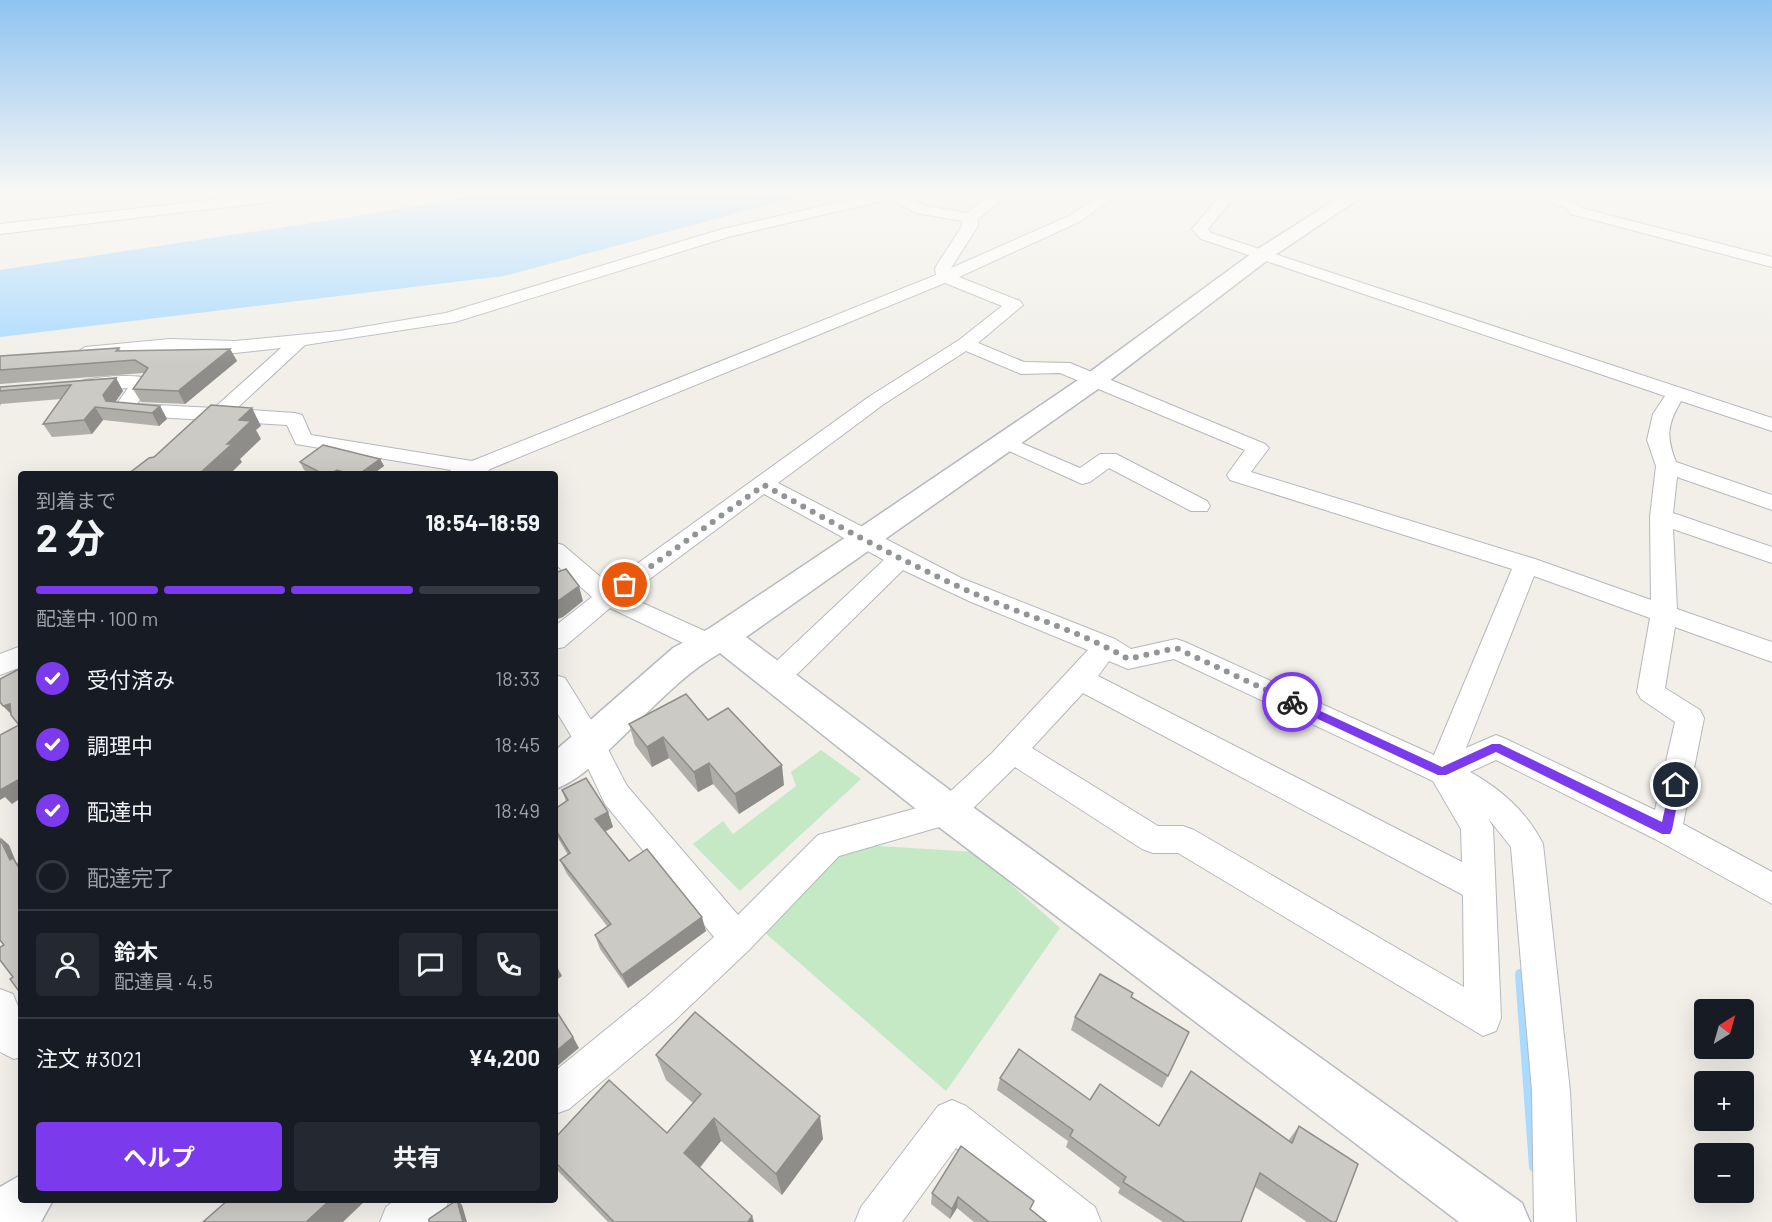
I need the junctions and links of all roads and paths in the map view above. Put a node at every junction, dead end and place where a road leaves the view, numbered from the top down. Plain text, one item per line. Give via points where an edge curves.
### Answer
1 (666, 251) edge
2 (954, 251) edge
3 (1003, 251) edge
4 (1250, 251) edge
5 (1268, 251) edge
6 (1730, 251) edge
7 (1262, 255) junction
8 (1772, 262) edge
9 (945, 277) junction
10 (299, 341) junction
11 (965, 344) junction
12 (65, 354) edge
13 (1096, 379) junction
14 (60, 387) edge
15 (1675, 395) junction
16 (215, 415) junction
17 (1772, 425) edge
18 (193, 436) edge
19 (1005, 442) junction
20 (1667, 466) junction
21 (468, 471) edge
22 (475, 471) edge
23 (764, 485) junction
24 (1772, 503) edge
25 (1199, 506) dead end
26 (1661, 517) junction
27 (863, 540) junction
28 (558, 554) edge
29 (1772, 555) edge
30 (901, 558) junction
31 (1526, 565) junction
32 (608, 597) junction
33 (1664, 612) junction
34 (558, 638) edge
35 (716, 640) junction
36 (1106, 646) junction
37 (1772, 652) edge
38 (18, 657) edge
39 (0, 665) edge
40 (776, 678) junction
41 (1080, 679) junction
42 (558, 690) edge
43 (591, 744) junction
44 (1012, 750) junction
45 (558, 771) edge
46 (1442, 772) junction
47 (949, 812) junction
48 (1666, 830) junction
49 (1480, 888) junction
50 (1772, 889) edge
51 (737, 939) junction
52 (0, 1007) edge
53 (12, 1043) edge
54 (558, 1093) edge
55 (22, 1203) edge
56 (424, 1203) edge
57 (0, 1221) edge
58 (401, 1222) edge
59 (876, 1222) edge
60 (1080, 1222) edge
61 (1503, 1222) edge
62 (1555, 1222) edge

1 - 10 street via 458,316
2 - 9 street via 943,268
3 - 9 street
4 - 7 street
5 - 7 street
6 - 8 street
7 - 13 street
7 - 15 street
9 - 11 street via 1014,305
9 - 22 street
10 - 12 street via 235,347 170,345
10 - 16 street
11 - 13 street via 1021,368 1064,367
11 - 23 street via 876,400
13 - 19 street
13 - 31 street via 1258,448 1238,475
14 - 16 street via 144,381 123,409
15 - 17 street
15 - 20 street via 1663,414 1657,440
16 - 18 street
16 - 21 street via 295,419 303,440
19 - 25 street via 1082,477 1108,459
19 - 27 street
20 - 24 street
20 - 26 street
23 - 27 street
23 - 32 street
26 - 29 street
26 - 33 street
27 - 30 street
27 - 35 street
28 - 32 street
30 - 36 street via 980,596
30 - 40 street
31 - 33 street
31 - 46 street
32 - 34 street
32 - 35 street
33 - 37 street
33 - 48 street via 1651,692 1690,718
35 - 40 street
35 - 43 street via 686,657
36 - 41 street
36 - 46 street via 1128,659 1176,648
38 - 39 street
40 - 47 street
41 - 44 street
41 - 49 street
42 - 43 street
43 - 45 street
43 - 51 street via 616,795
44 - 47 street
44 - 49 street via 1153,839 1183,840 1483,1018
46 - 48 street via 1496,747
46 - 49 street via 1477,827
46 - 62 street via 1482,792 1511,818 1527,844 1551,1091
47 - 51 street via 829,845
47 - 61 street
48 - 50 street
51 - 54 street
52 - 53 street
55 - 57 street
56 - 58 street
59 - 60 street via 952,1120

